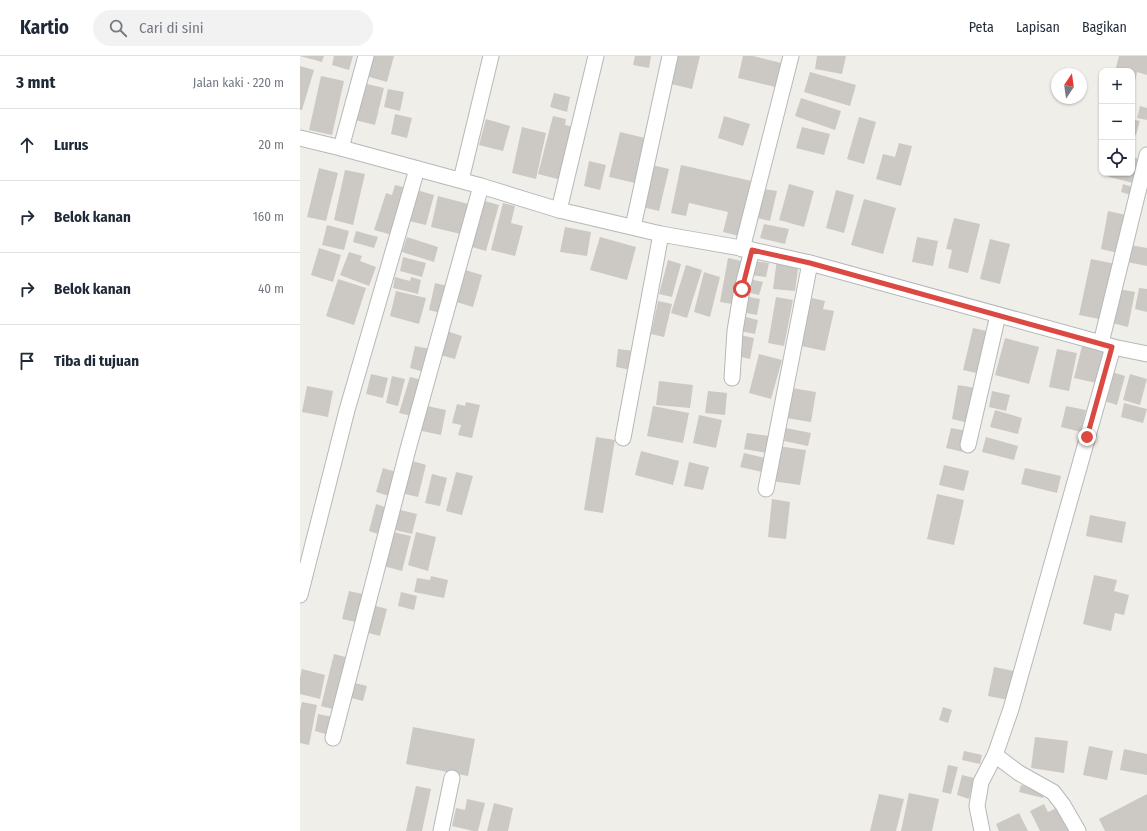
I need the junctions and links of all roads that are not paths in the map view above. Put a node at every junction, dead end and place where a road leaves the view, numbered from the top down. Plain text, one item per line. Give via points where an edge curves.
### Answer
1 (366, 56) edge
2 (491, 56) edge
3 (596, 56) edge
4 (670, 56) edge
5 (791, 56) edge
6 (300, 138) edge
7 (341, 148) junction
8 (1147, 155) edge
9 (417, 169) junction
10 (461, 180) junction
11 (481, 186) junction
12 (559, 210) junction
13 (633, 227) junction
14 (661, 234) junction
15 (747, 249) junction
16 (810, 263) junction
17 (998, 315) junction
18 (1107, 345) junction
19 (1147, 354) edge
20 (732, 378) dead end
21 (623, 438) dead end
22 (968, 445) dead end
23 (766, 489) dead end
24 (300, 595) edge
25 (333, 738) dead end
26 (995, 755) junction
27 (452, 778) dead end
28 (441, 831) edge
29 (982, 831) edge
30 (1078, 831) edge

1 - 7 street
2 - 10 street
3 - 12 street
4 - 13 street
5 - 15 street
6 - 7 street
7 - 9 street
8 - 18 street
9 - 10 street
9 - 24 street via 347,410
10 - 11 street
11 - 12 street
11 - 25 street via 408,449
12 - 13 street
13 - 14 street
14 - 15 street
14 - 21 street
15 - 16 street
15 - 20 street via 735,330
16 - 17 street
16 - 23 street
17 - 18 street
17 - 22 street
18 - 19 street
18 - 26 street via 1010,709
26 - 29 street via 981,782 977,806
26 - 30 street via 1018,773 1053,792
27 - 28 street

